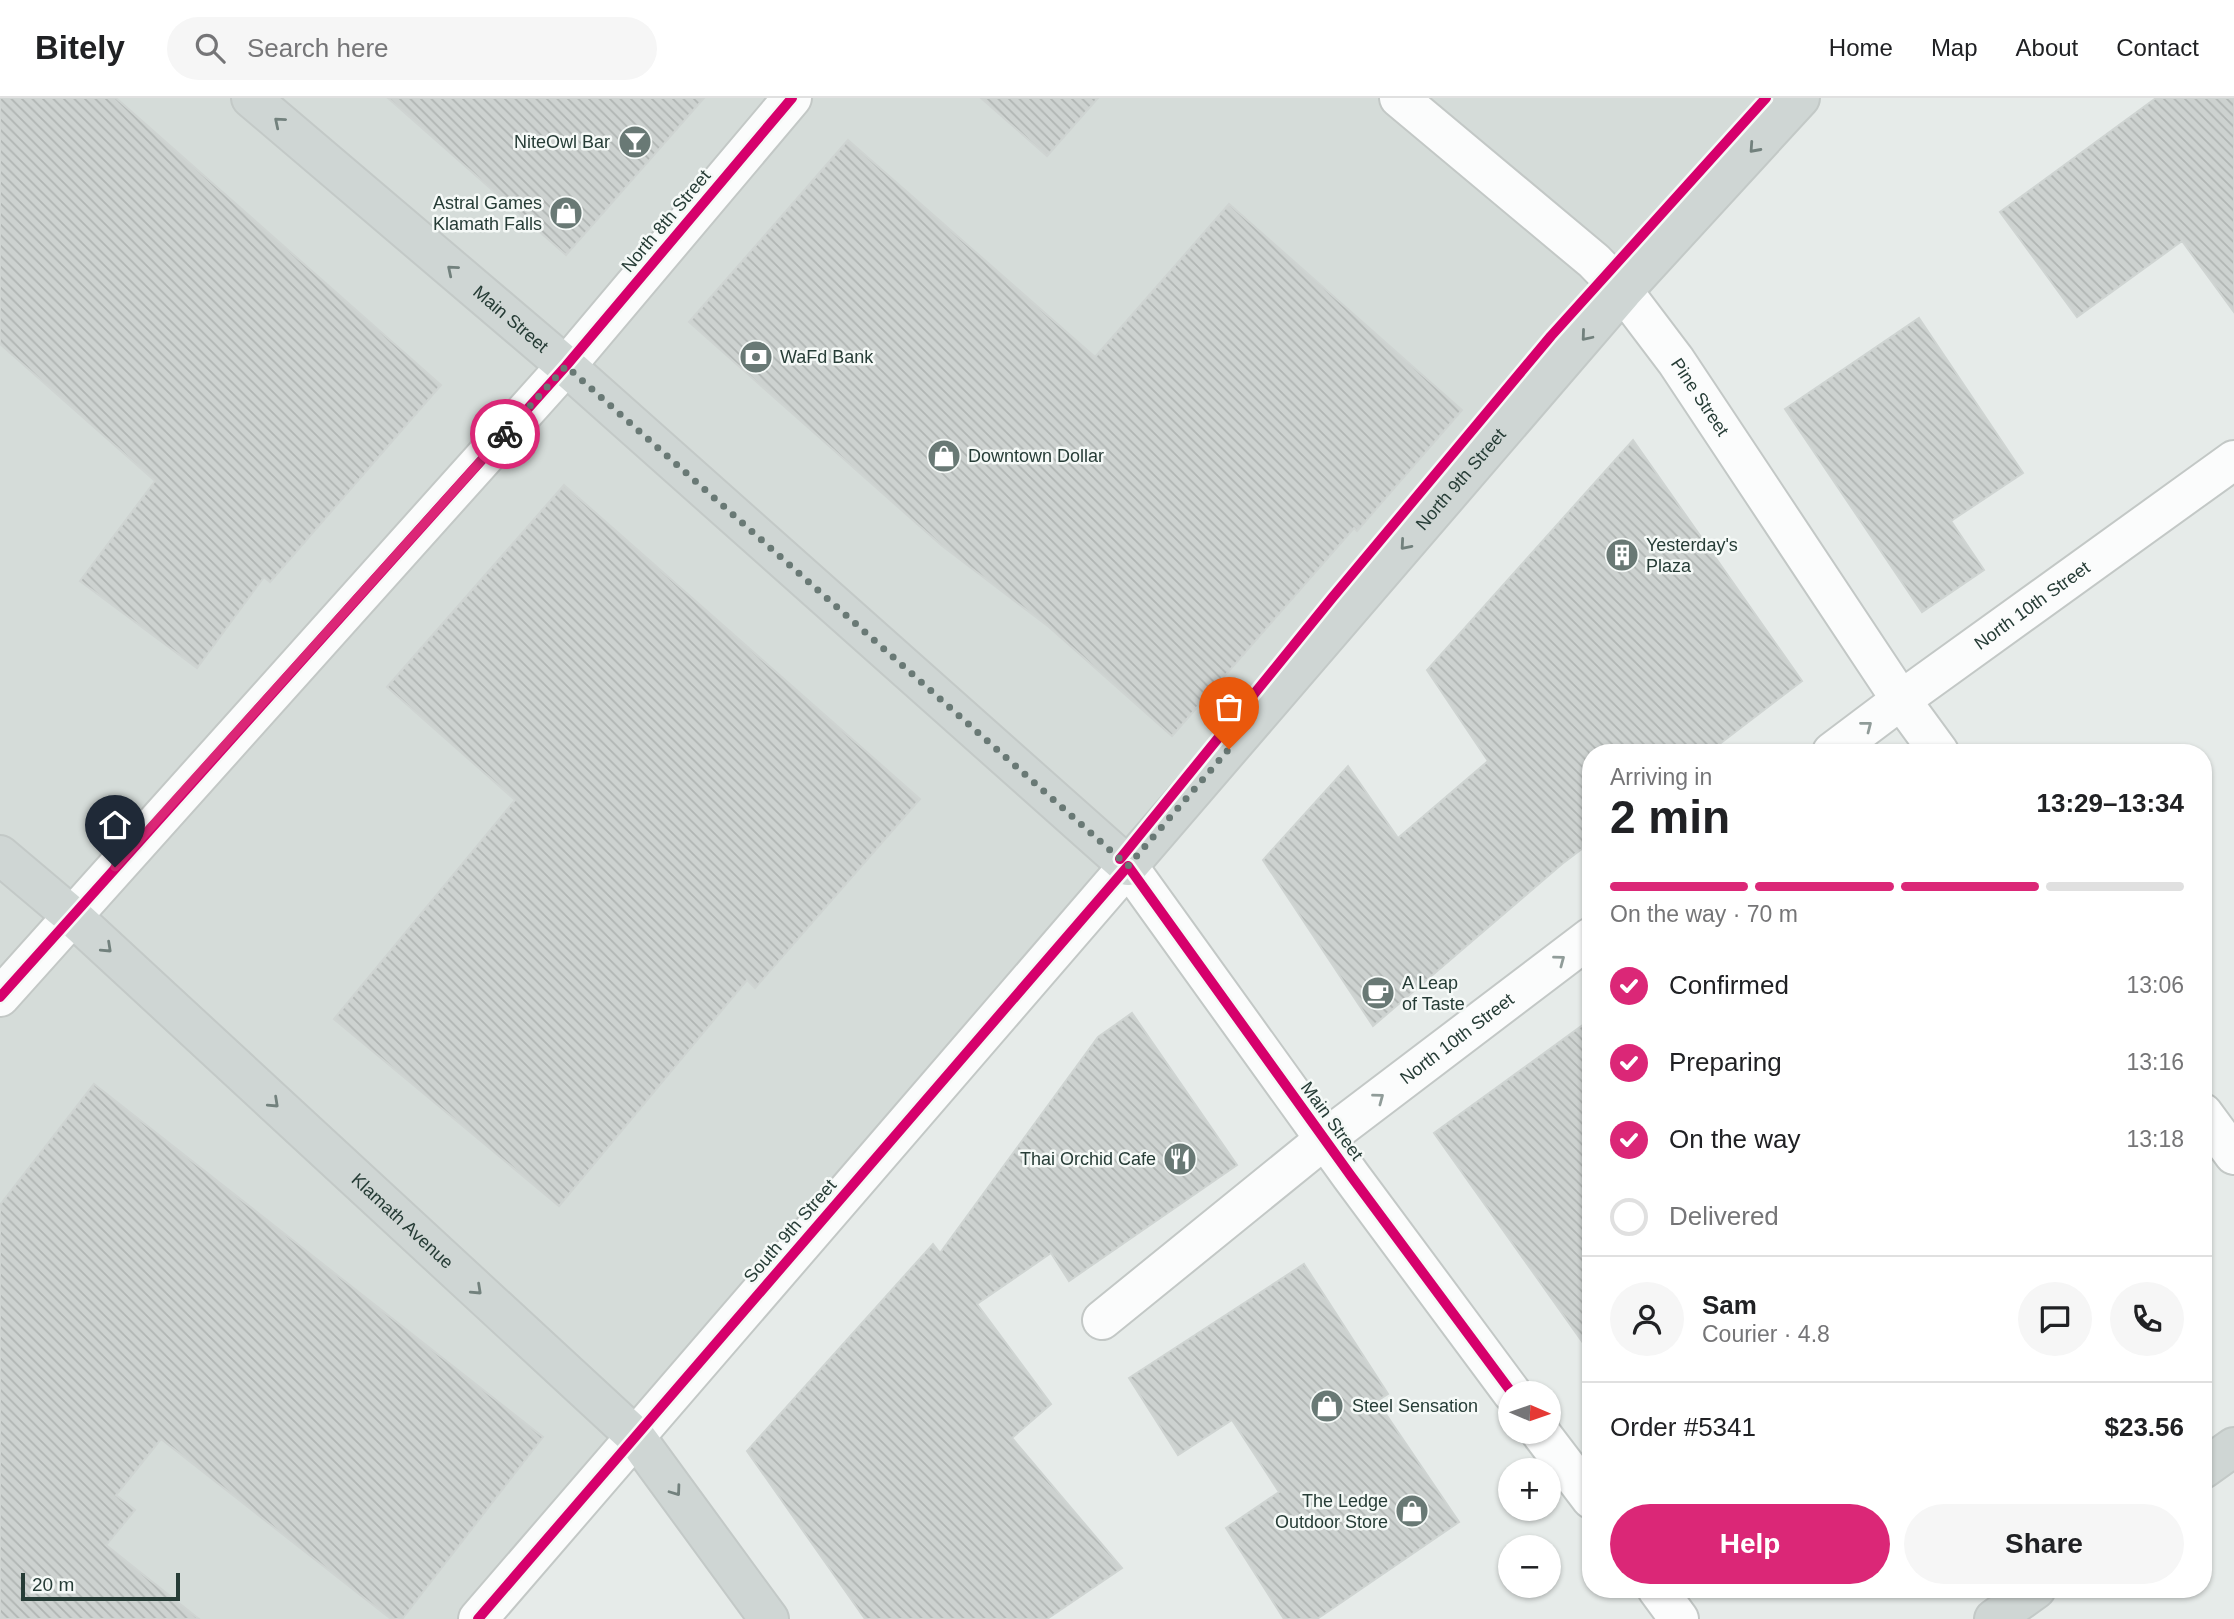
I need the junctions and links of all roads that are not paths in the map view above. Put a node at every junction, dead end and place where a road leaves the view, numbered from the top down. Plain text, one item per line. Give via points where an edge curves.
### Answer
1 (251, 98) edge
2 (792, 98) edge
3 (1399, 98) edge
4 (1800, 98) edge
5 (1623, 291) junction
6 (566, 366) junction
7 (2234, 460) edge
8 (1901, 700) junction
9 (1843, 744) edge
10 (1933, 744) edge
11 (0, 855) edge
12 (1128, 866) junction
13 (71, 915) junction
14 (1582, 944) edge
15 (0, 997) edge
16 (2212, 1125) edge
17 (1325, 1139) junction
18 (2234, 1155) edge
19 (1102, 1320) dead end
20 (1503, 1381) edge
21 (635, 1436) junction
22 (1549, 1444) edge
23 (2234, 1447) edge
24 (2212, 1463) edge
25 (1582, 1487) edge
26 (1664, 1598) edge
27 (2023, 1598) edge
28 (478, 1619) edge
29 (769, 1619) edge
30 (1679, 1619) edge
31 (1994, 1619) edge

6 -> 1 main road, Main Street
2 - 6 street, North 8th Street
3 - 5 street, Pine Street via 1594,261
4 -> 5 main road, North 9th Street
5 - 8 street, Pine Street via 1676,361
5 -> 12 main road, North 9th Street
6 - 12 main road, Main Street
6 - 13 street, North 8th Street
7 - 8 street, North 10th Street
9 -> 8 street, North 10th Street
8 - 10 street, Pine Street
11 - 13 main road, Klamath Avenue
12 - 17 street, Main Street
12 - 21 street, South 9th Street
13 - 15 street, North 8th Street
13 -> 21 main road, Klamath Avenue
17 -> 14 street, North 10th Street
16 - 18 street
17 - 19 street, North 10th Street
17 - 20 street, Main Street
21 - 28 street, South 9th Street
21 -> 29 main road, Klamath Avenue
22 - 25 street
23 - 24 main road
26 - 30 street
27 - 31 main road

